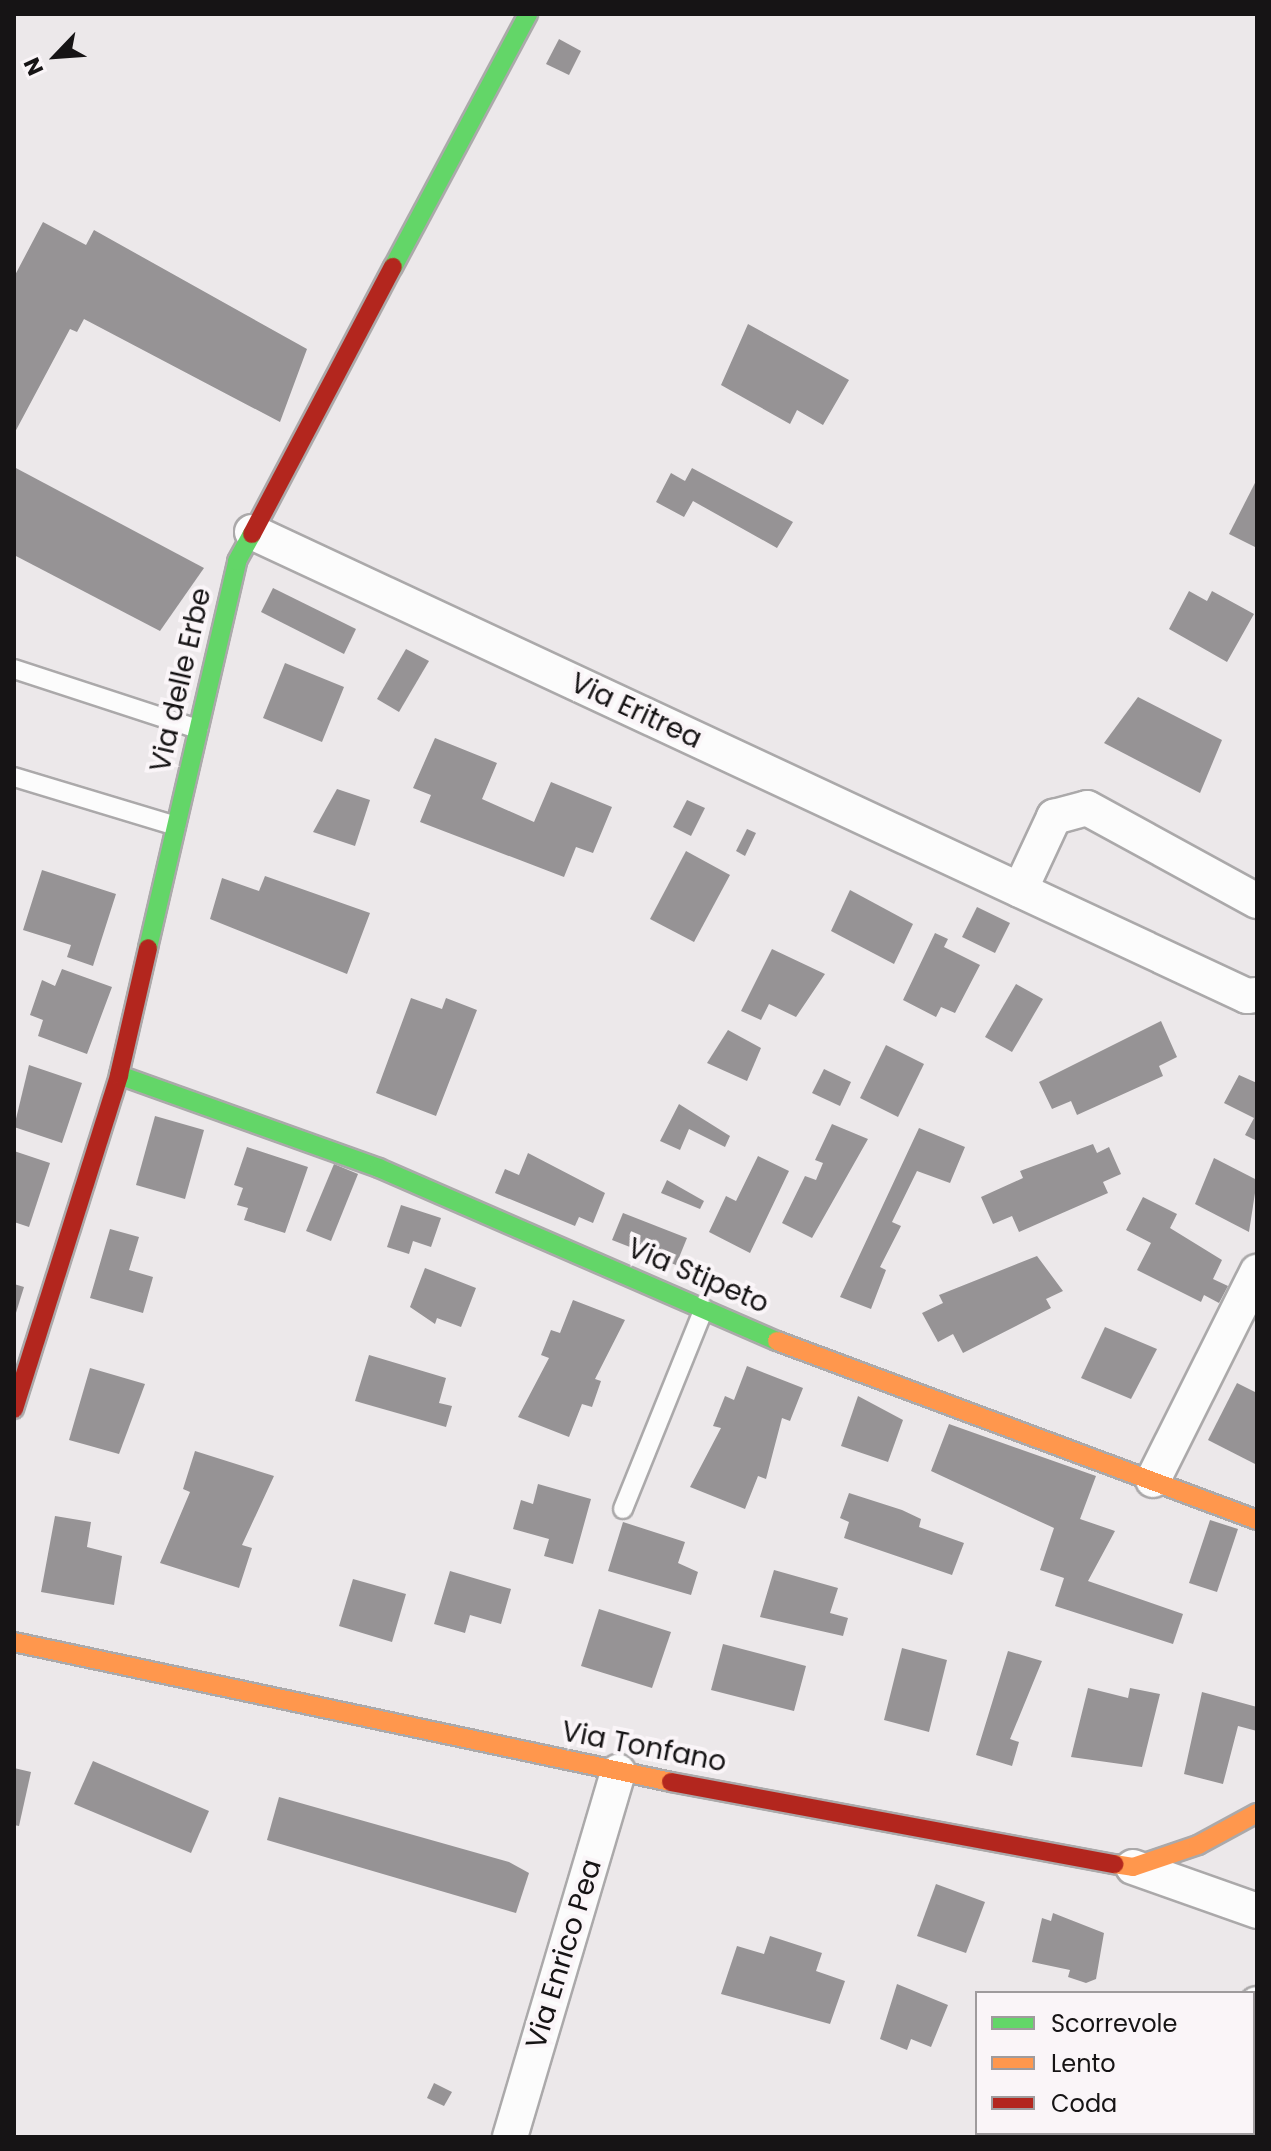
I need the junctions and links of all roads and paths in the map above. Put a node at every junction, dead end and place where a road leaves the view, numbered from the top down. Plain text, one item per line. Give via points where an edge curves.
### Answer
1 (528, 14) edge
2 (252, 532) junction
3 (14, 669) edge
4 (198, 729) junction
5 (14, 777) edge
6 (176, 827) junction
7 (1020, 890) junction
8 (1257, 901) edge
9 (1257, 995) edge
10 (119, 1075) junction
11 (1257, 1272) edge
12 (704, 1309) junction
13 (14, 1409) edge
14 (1153, 1480) junction
15 (623, 1509) dead end
16 (1257, 1520) edge
17 (14, 1642) edge
18 (618, 1772) junction
19 (1257, 1813) edge
20 (1133, 1867) junction
21 (1257, 1911) edge
22 (510, 2137) edge

1 - 2 street, Via delle Erbe
2 - 4 street, Via delle Erbe via 237,561
2 - 7 street, Via Eritrea
3 - 4 lane
4 - 6 street, Via delle Erbe
5 - 6 lane
6 - 10 street, Via delle Erbe
7 - 8 street via 1054,817 1087,808
7 - 9 street, Via Eritrea
10 - 12 street, Via Stipeto via 379,1168
10 - 13 street, Via delle Erbe
11 - 14 street
12 - 14 street, Via Stipeto
12 - 15 lane
14 - 16 street, Via Stipeto
17 - 18 street, Via Tonfano
18 - 20 street, Via Tonfano
18 - 22 street, Via Enrico Pea
19 - 20 street, Via Tonfano via 1198,1845
20 - 21 street

